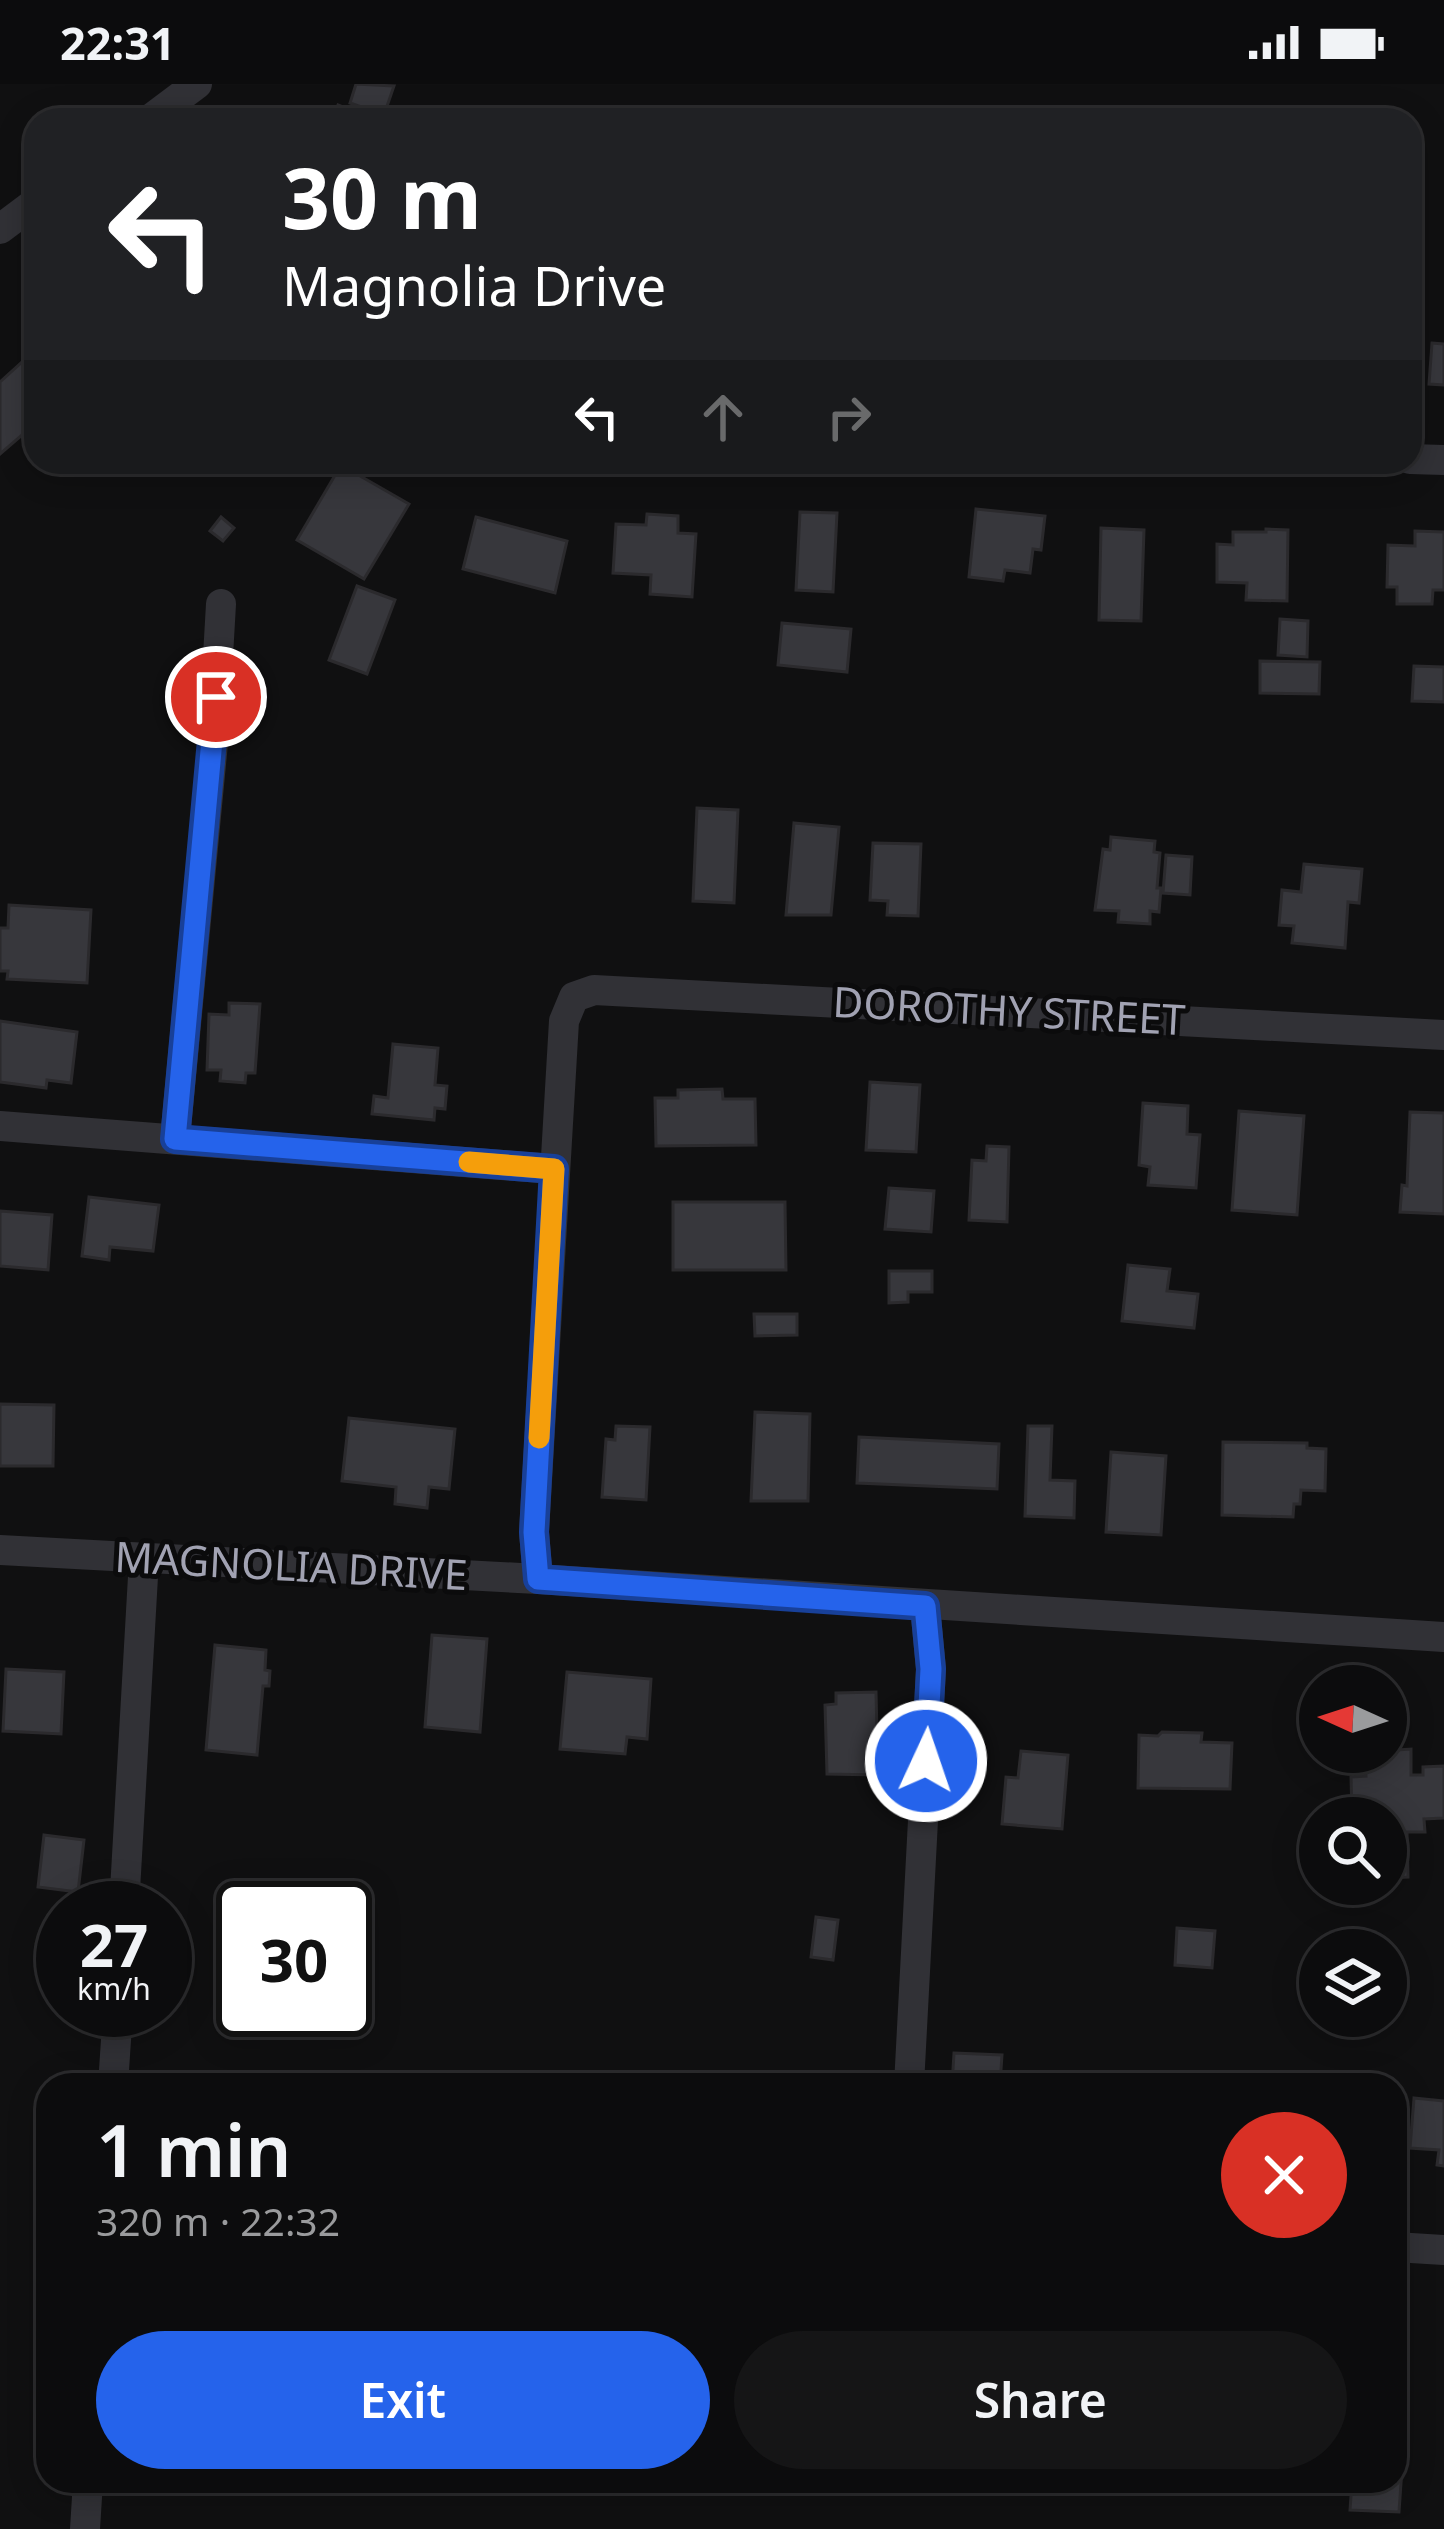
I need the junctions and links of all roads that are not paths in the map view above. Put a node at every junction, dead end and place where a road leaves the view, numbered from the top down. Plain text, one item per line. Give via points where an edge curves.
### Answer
1 (197, 84) edge
2 (160, 108) edge
3 (220, 604) dead end
4 (1444, 1035) edge
5 (0, 1126) edge
6 (175, 1139) junction
7 (554, 1169) junction
8 (0, 1550) edge
9 (144, 1559) junction
10 (538, 1579) junction
11 (925, 1606) junction
12 (1444, 1637) edge
13 (126, 1881) edge
14 (116, 2037) edge
15 (114, 2073) edge
16 (910, 2073) edge
17 (1407, 2248) edge
18 (1444, 2250) edge
19 (87, 2493) edge
20 (85, 2529) edge

1 - 2 street
3 - 6 street
4 - 7 street, DOROTHY STREET via 594,990 574,997 565,1021
5 - 6 street
6 - 7 street
7 - 10 street
8 - 9 street, MAGNOLIA DRIVE
9 - 10 street, MAGNOLIA DRIVE
9 - 13 street
10 - 11 street, MAGNOLIA DRIVE
11 - 12 street, MAGNOLIA DRIVE
11 - 16 street via 931,1669
14 - 15 street
17 - 18 street
19 - 20 street

